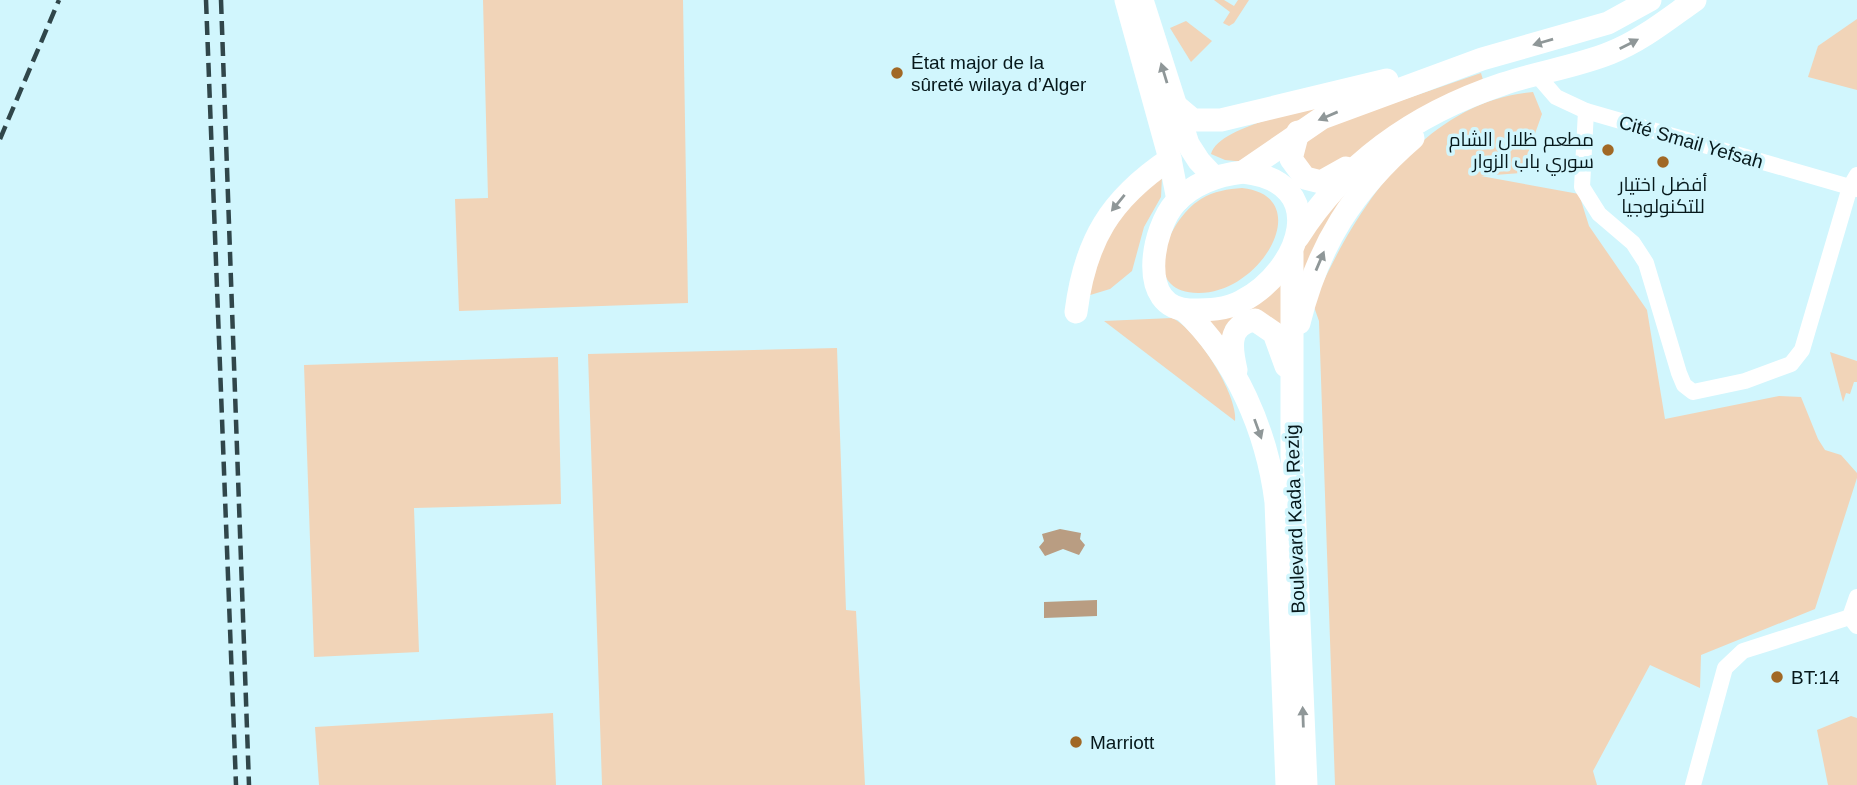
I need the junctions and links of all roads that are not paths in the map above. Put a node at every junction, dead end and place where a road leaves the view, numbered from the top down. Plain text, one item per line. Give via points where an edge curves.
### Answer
1 (1126, 0) edge
2 (1142, 0) edge
3 (1650, 0) edge
4 (1695, 0) edge
5 (1482, 59) junction
6 (1537, 75) junction
7 (1174, 104) junction
8 (1449, 107) junction
9 (1586, 111) junction
10 (1298, 132) junction
11 (1368, 155) junction
12 (1170, 159) junction
13 (1242, 172) junction
14 (1214, 177) junction
15 (1855, 184) edge
16 (1178, 200) junction
17 (1295, 245) junction
18 (1184, 310) junction
19 (1076, 312) dead end
20 (1293, 349) junction
21 (1290, 379) junction
22 (1239, 382) junction
23 (1857, 597) edge
24 (1854, 621) edge
25 (1287, 785) edge
26 (1306, 785) edge
27 (1693, 785) edge

1 - 12 main road
7 -> 2 main road
3 -> 5 main road, Boulevard Kada Rezig via 1608,23
6 -> 4 main road via 1612,53
5 - 7 main road via 1221,120 1193,120
5 -> 10 main road, Boulevard Kada Rezig via 1322,118
6 - 8 main road
6 - 9 street, Cité Smail Yefsah via 1556,97
7 - 14 main road via 1188,144
8 - 11 main road via 1416,122
20 -> 8 main road via 1309,287 1344,214 1372,176
9 - 15 street, Cité Smail Yefsah
9 - 15 street via 1582,187 1599,214 1633,243 1646,263 1679,373 1693,392 1745,381 1791,364 1802,350
10 - 11 main road via 1291,159 1298,172 1313,182 1332,177
10 - 13 main road, Boulevard Kada Rezig
11 - 17 main road via 1322,203
12 - 16 main road
12 -> 19 main road via 1128,192 1100,229 1084,266
13 - 14 main road, Boulevard Kada Rezig
13 - 17 main road, Boulevard Kada Rezig via 1268,177 1291,195 1298,210
14 - 16 main road, Boulevard Kada Rezig
16 - 18 main road, Boulevard Kada Rezig via 1158,231 1153,274 1169,302
17 - 18 main road via 1276,276 1241,302 1217,309
17 - 20 main road, Boulevard Kada Rezig
18 - 22 main road, Boulevard Kada Rezig via 1208,335
20 - 21 main road, Boulevard Kada Rezig
21 - 22 main road via 1273,333 1255,320 1243,322 1233,332
26 -> 21 main road, Boulevard Kada Rezig
22 -> 25 main road, Boulevard Kada Rezig via 1266,450 1276,502
23 - 24 street
24 - 27 street via 1743,651 1732,659 1725,668

